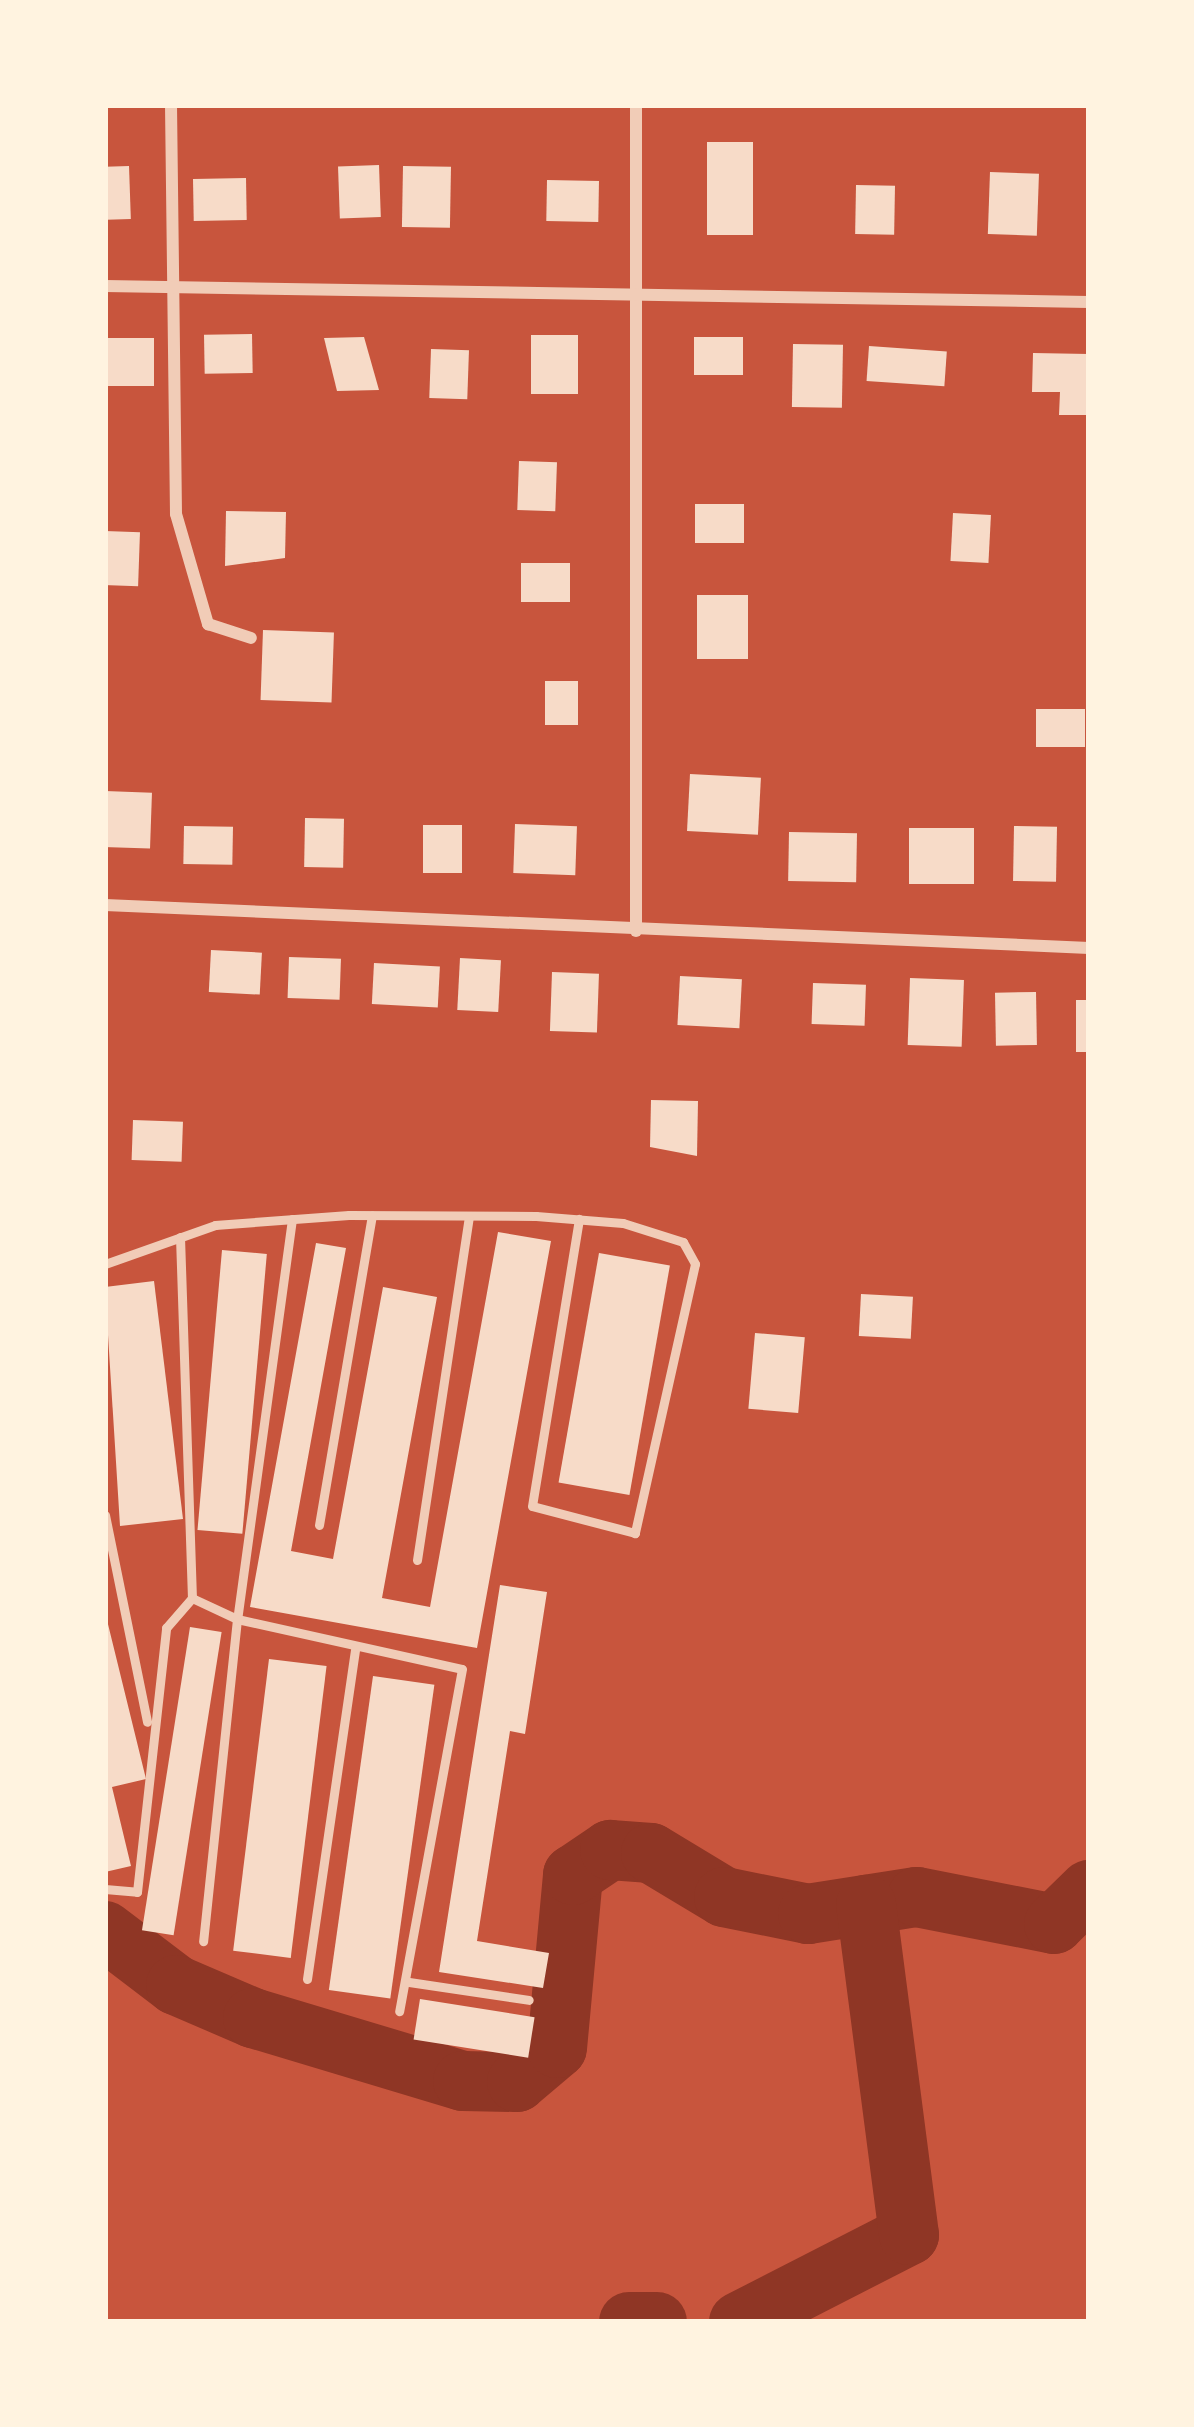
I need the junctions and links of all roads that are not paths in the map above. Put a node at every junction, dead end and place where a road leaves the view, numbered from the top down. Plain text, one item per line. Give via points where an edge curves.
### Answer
1 (171, 105) edge
2 (635, 105) edge
3 (105, 286) edge
4 (171, 287) junction
5 (634, 288) junction
6 (1089, 302) edge
7 (250, 638) dead end
8 (105, 905) edge
9 (636, 931) junction
10 (1089, 948) edge
11 (372, 1216) junction
12 (469, 1218) junction
13 (292, 1219) junction
14 (580, 1219) junction
15 (180, 1237) junction
16 (105, 1264) edge
17 (105, 1515) edge
18 (319, 1525) dead end
19 (417, 1560) dead end
20 (192, 1598) junction
21 (237, 1619) junction
22 (355, 1648) junction
23 (148, 1726) junction
24 (105, 1889) edge
25 (203, 1941) dead end
26 (307, 1978) dead end
27 (409, 1982) junction
28 (530, 2000) dead end
29 (399, 2011) dead end

1 - 4 street
2 - 5 street
3 - 4 street
4 - 5 street
4 - 7 street via 188,578 208,624
5 - 6 street
5 - 9 street
8 - 9 street
9 - 10 street
11 - 12 lane
11 - 13 lane
11 - 18 lane
12 - 14 lane
12 - 19 lane
13 - 15 lane
13 - 21 lane
14 - 14 lane via 683,1242 695,1264 635,1533 532,1506
15 - 16 lane
15 - 20 lane
17 - 23 lane
20 - 21 lane
20 - 23 lane via 166,1628
21 - 22 lane
21 - 25 lane
22 - 26 lane
22 - 27 lane via 462,1669
23 - 24 lane via 156,1781 136,1892
27 - 28 lane
27 - 29 lane

